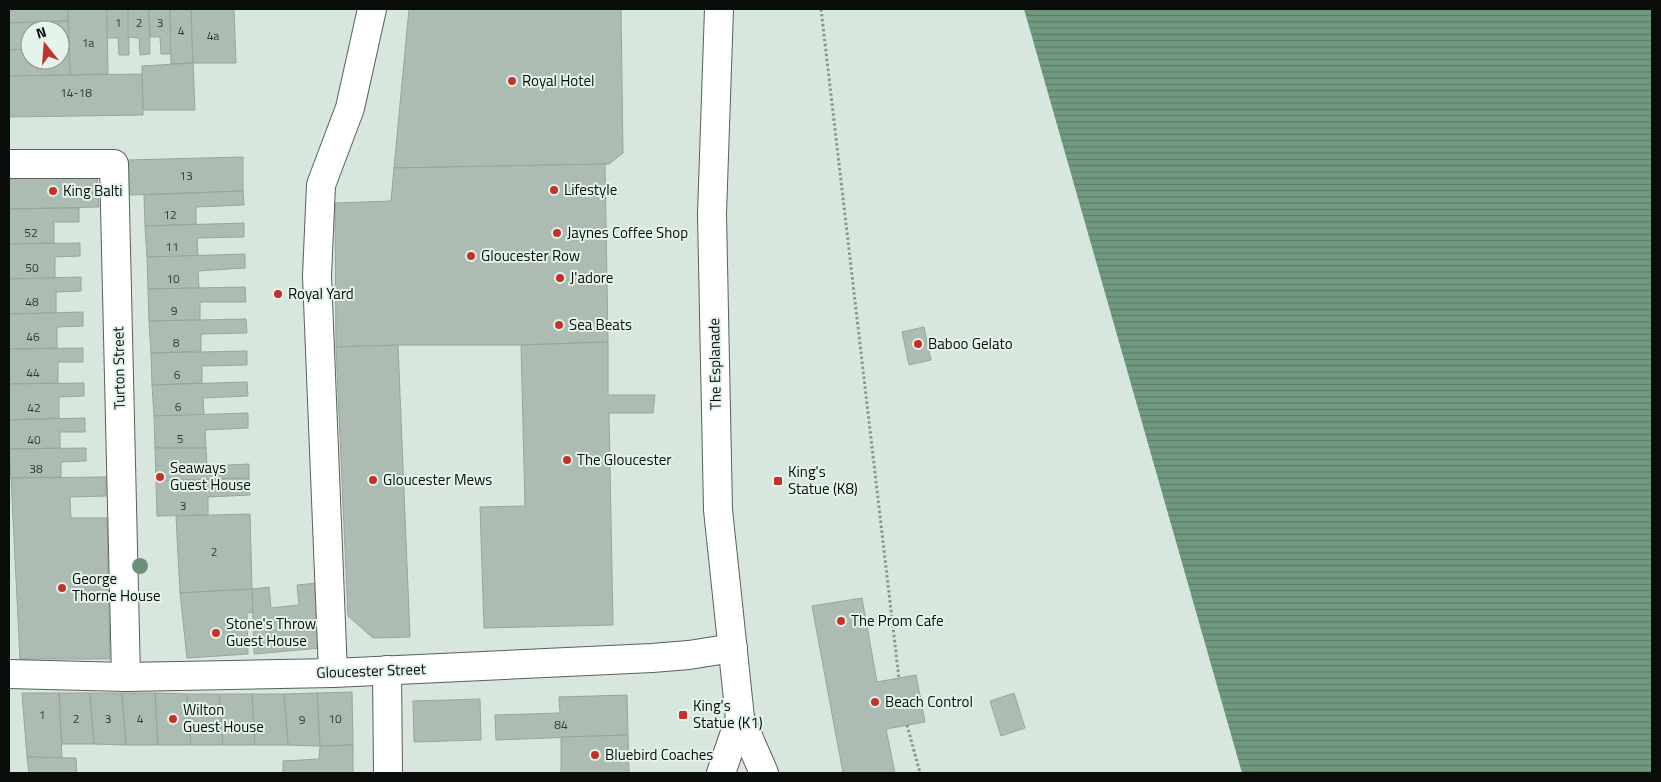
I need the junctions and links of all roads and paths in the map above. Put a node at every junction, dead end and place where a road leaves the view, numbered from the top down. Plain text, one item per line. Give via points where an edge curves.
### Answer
1 (372, 9) edge
2 (719, 9) edge
3 (821, 9) edge
4 (9, 164) edge
5 (733, 648) junction
6 (387, 670) junction
7 (333, 673) junction
8 (9, 674) edge
9 (126, 677) junction
10 (899, 679) dead end
11 (740, 718) junction
12 (908, 725) dead end
13 (388, 773) edge
14 (721, 773) edge
15 (764, 773) edge
16 (920, 773) edge

1 - 7 street via 350,108 321,185 317,276
2 - 5 street, The Esplanade via 712,214 718,510
3 - 10 path
4 - 9 street, Turton Street via 114,164
5 - 6 street, Gloucester Street via 680,656
5 - 11 street, The Esplanade
6 - 7 street, Gloucester Street
6 - 13 street
7 - 9 street, Gloucester Street
8 - 9 street, Gloucester Street
11 - 14 street, The Esplanade
11 - 15 street, The Esplanade
12 - 16 path

